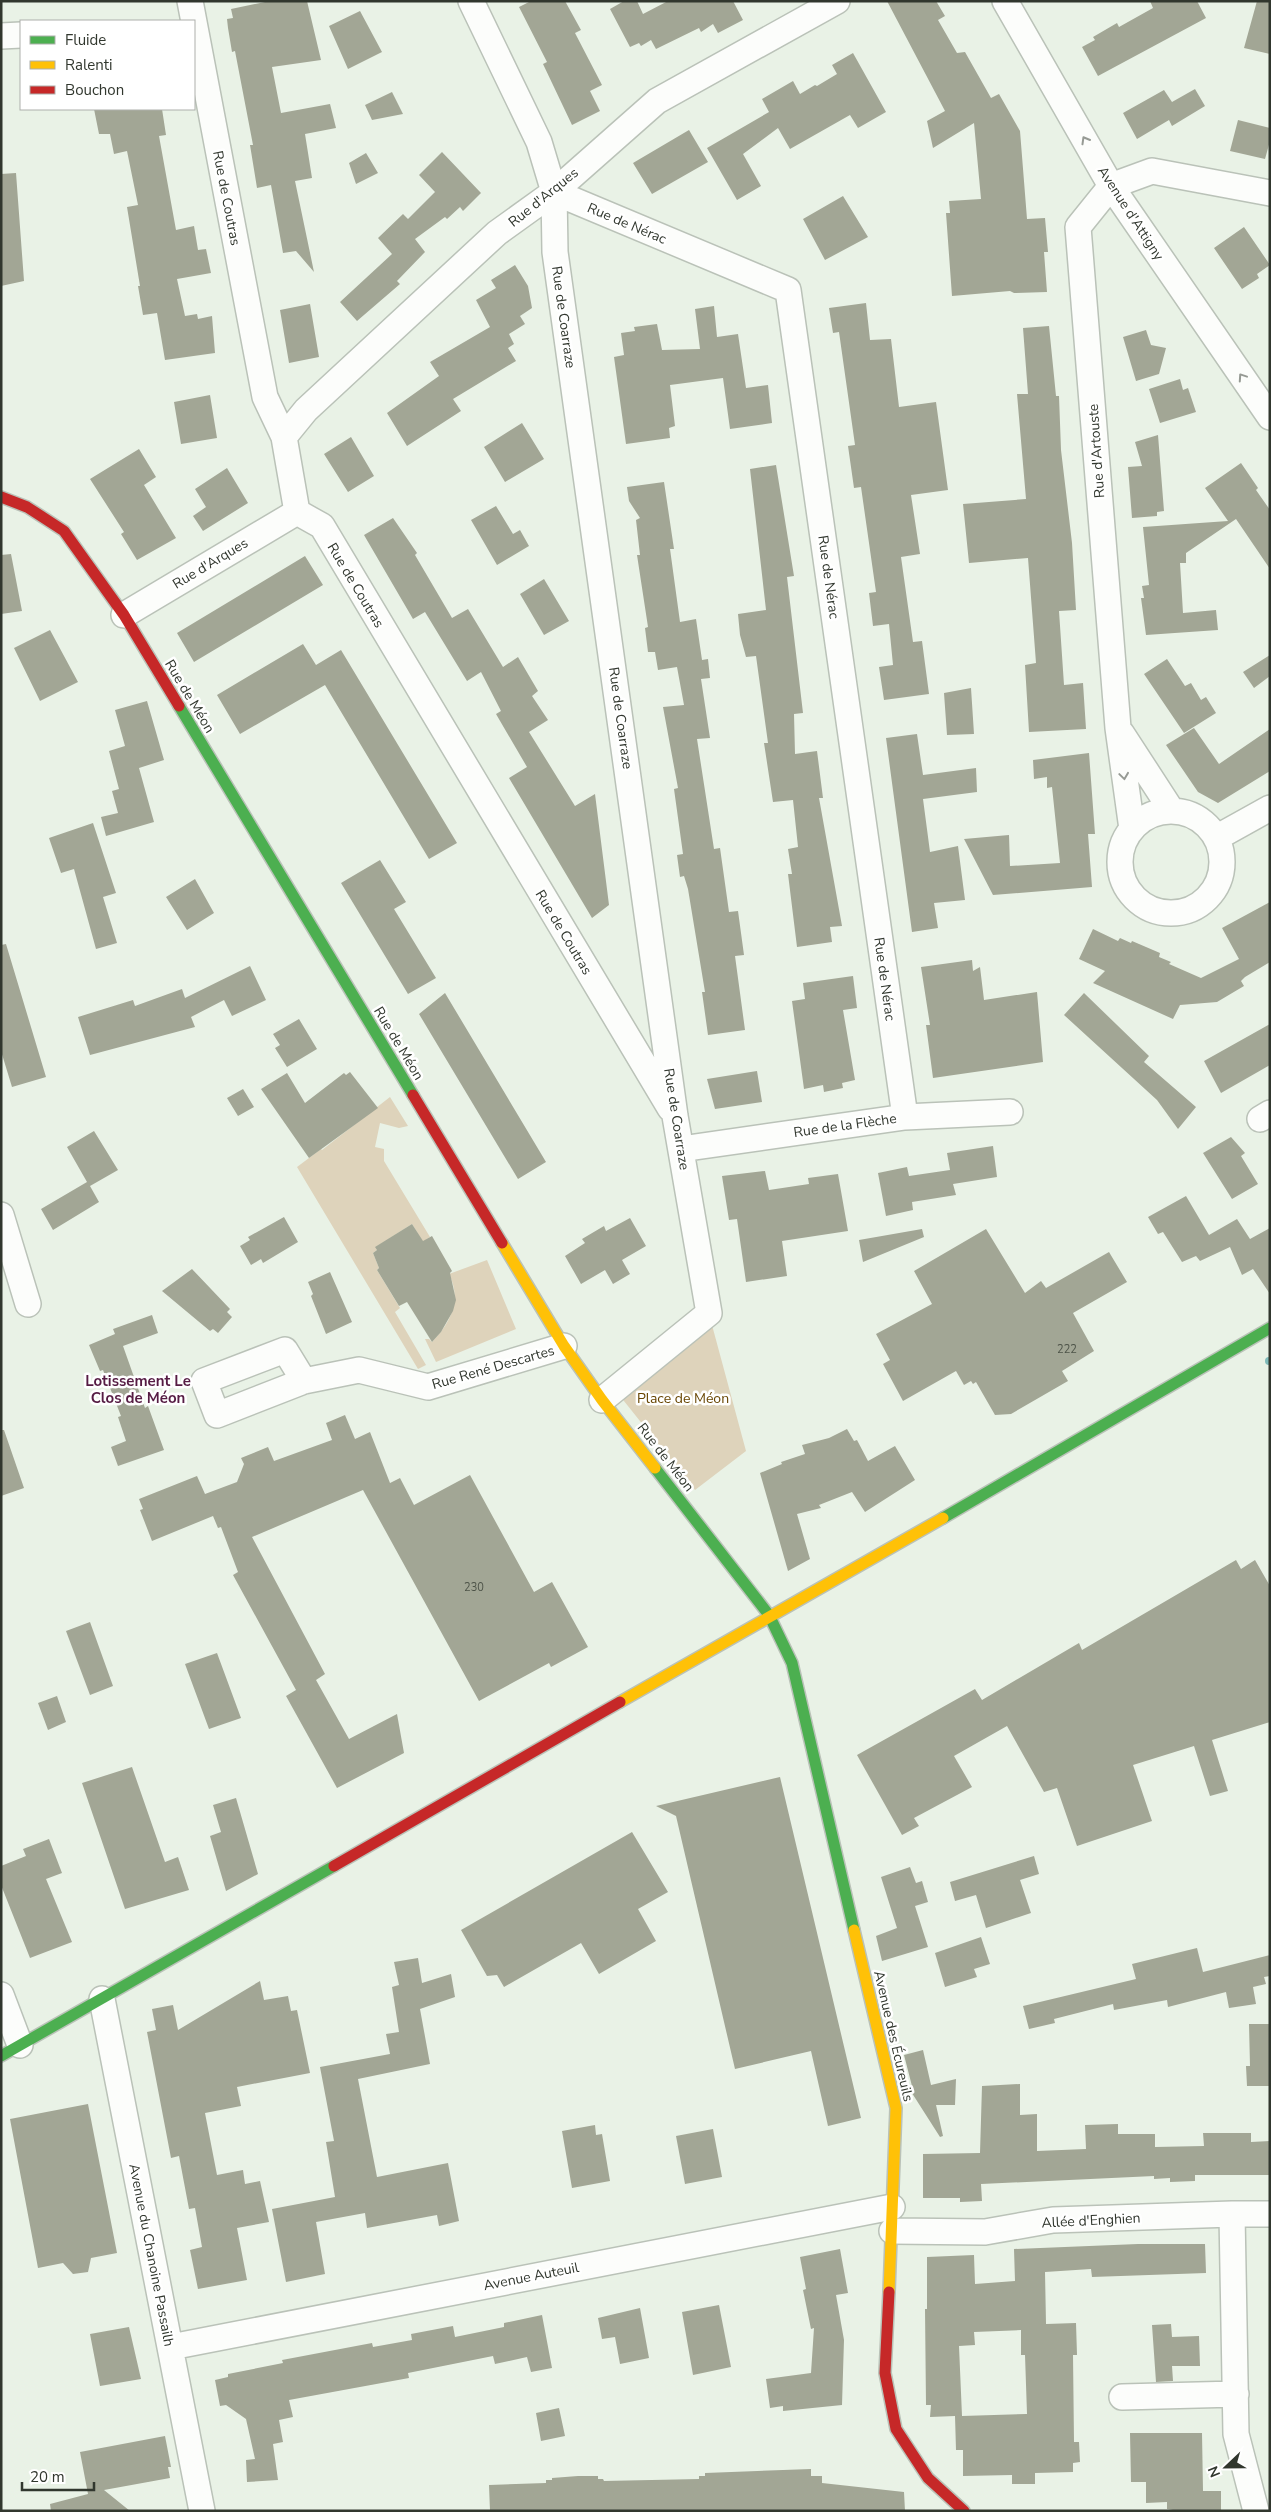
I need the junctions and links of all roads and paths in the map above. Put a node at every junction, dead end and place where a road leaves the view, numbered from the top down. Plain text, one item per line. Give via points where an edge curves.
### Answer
1 (190, 1) edge
2 (471, 1) edge
3 (837, 1) edge
4 (1005, 1) edge
5 (193, 20) edge
6 (195, 32) edge
7 (20, 35) edge
8 (1, 36) edge
9 (1111, 186) junction
10 (554, 192) junction
11 (1270, 193) edge
12 (1270, 417) edge
13 (284, 437) junction
14 (1, 497) edge
15 (297, 512) junction
16 (124, 615) junction
17 (1118, 728) junction
18 (1270, 808) edge
19 (1172, 811) junction
20 (1132, 829) junction
21 (1216, 838) junction
22 (1010, 1112) dead end
23 (675, 1116) junction
24 (905, 1116) junction
25 (681, 1149) junction
26 (1, 1215) edge
27 (28, 1304) dead end
28 (1270, 1328) edge
29 (564, 1346) junction
30 (304, 1382) dead end
31 (602, 1400) junction
32 (770, 1615) junction
33 (1, 1995) edge
34 (102, 1999) junction
35 (11, 2051) edge
36 (892, 2207) junction
37 (1232, 2214) junction
38 (1270, 2214) edge
39 (892, 2232) junction
40 (170, 2347) junction
41 (1236, 2394) junction
42 (1122, 2396) dead end
43 (202, 2511) edge
44 (964, 2511) edge
45 (1256, 2511) edge

1 - 5 street, Rue de Coutras
2 - 10 street, Rue de Coarraze via 539,142
3 - 10 street, Rue d'Arques via 657,101
9 -> 4 street, Avenue d'Attigny
6 - 13 street, Rue de Coutras via 265,397
7 - 8 street
9 - 11 street via 1152,171
12 -> 9 street, Avenue d'Attigny
9 - 17 street, Rue d'Artouste via 1078,228
10 - 13 street, Rue d'Arques via 497,233 306,410
10 - 23 street, Rue de Coarraze via 555,252
10 - 24 street, Rue de Nérac via 788,290
13 - 15 street, Rue de Coutras
14 - 16 street, Rue de Méon via 27,507 64,531
15 - 16 street, Rue d'Arques
15 - 23 street, Rue de Coutras via 322,526
16 - 29 street, Rue de Méon
17 - 19 street, Rue d'Artouste
17 -> 20 street, Rue d'Artouste
18 - 21 street
19 - 20 street via 1143,819
19 - 21 street via 1190,815 1205,824
20 - 21 street via 1123,844 1120,861 1122,878 1129,893 1142,905 1157,912 1174,914 1191,910 1205,901 1216,887 1222,871 1222,854
22 - 24 street, Rue de la Flèche
23 - 25 street, Rue de Coarraze
24 - 25 street, Rue de la Flèche
25 - 31 street, Rue de Coarraze via 709,1313
26 - 27 street
28 - 32 street
29 - 30 street, Rue René Descartes via 428,1387 359,1370
29 - 31 street, Rue de Méon
31 - 32 street, Rue de Méon
32 - 34 street
32 - 36 street, Avenue des Écureuils via 792,1663 896,2108
33 - 35 street
34 - 35 street
34 - 40 street, Avenue du Chanoine Passailh
36 - 39 street, Avenue des Écureuils
36 - 40 street, Avenue Auteuil
37 - 38 street, Allée d'Enghien
37 - 39 street, Allée d'Enghien via 1052,2220 985,2232
37 - 41 street
39 - 44 street, Avenue des Écureuils via 886,2373 896,2429 928,2478
40 - 43 street, Avenue du Chanoine Passailh
41 - 42 street
41 - 45 street via 1236,2434

